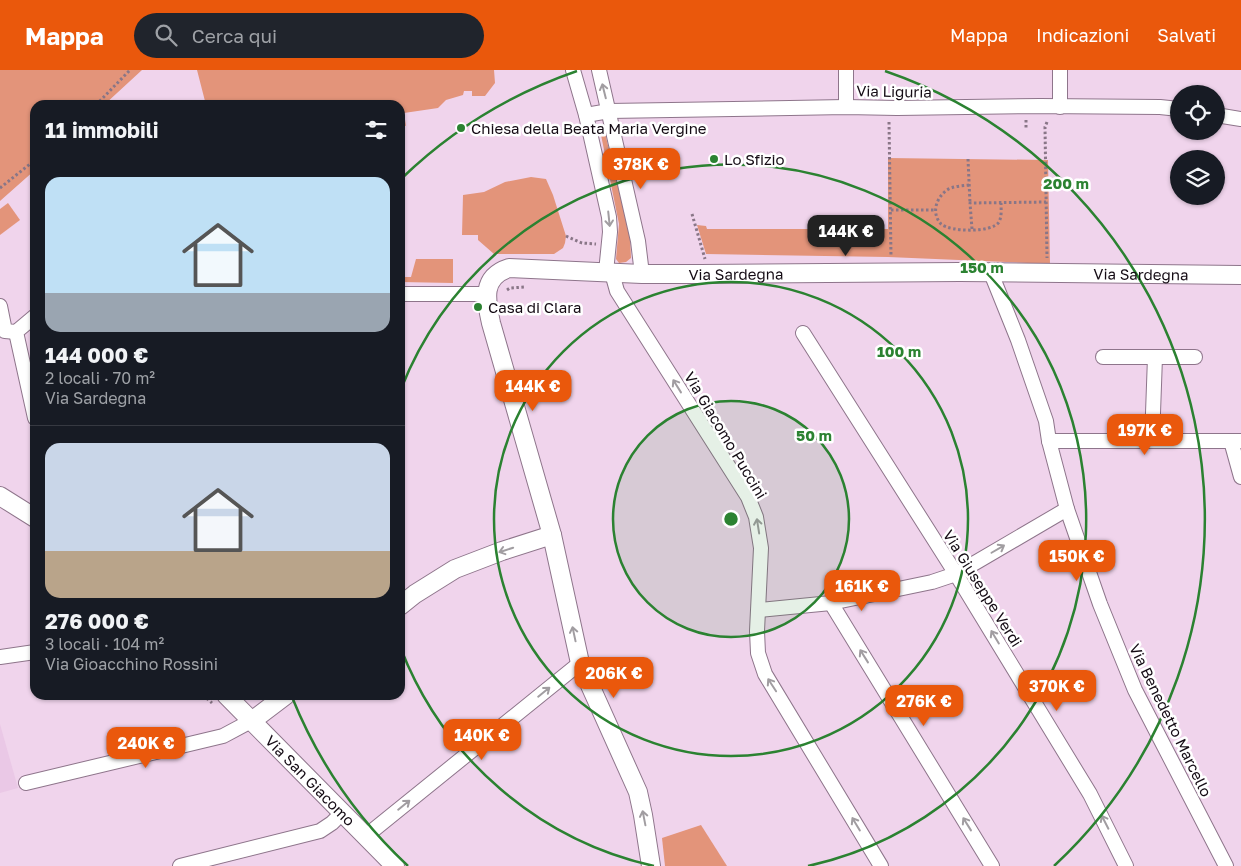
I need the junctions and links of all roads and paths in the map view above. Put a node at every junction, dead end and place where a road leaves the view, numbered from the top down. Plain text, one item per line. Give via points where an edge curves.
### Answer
1 (130, 70) edge
2 (573, 70) edge
3 (599, 70) edge
4 (846, 70) edge
5 (1060, 70) edge
6 (101, 100) edge
7 (846, 107) junction
8 (1060, 107) junction
9 (1170, 108) edge
10 (609, 111) junction
11 (586, 115) junction
12 (1225, 116) edge
13 (888, 119) dead end
14 (1241, 119) edge
15 (1047, 122) dead end
16 (968, 159) dead end
17 (30, 164) edge
18 (969, 185) junction
19 (0, 188) edge
20 (1046, 202) junction
21 (970, 203) junction
22 (1001, 203) junction
23 (891, 210) junction
24 (935, 210) junction
25 (692, 214) dead end
26 (972, 229) junction
27 (714, 259) dead end
28 (892, 259) dead end
29 (609, 273) junction
30 (991, 273) junction
31 (1047, 273) junction
32 (642, 274) junction
33 (1241, 275) edge
34 (405, 294) edge
35 (486, 294) junction
36 (0, 306) edge
37 (30, 320) edge
38 (16, 332) junction
39 (803, 332) dead end
40 (1155, 356) junction
41 (1195, 356) dead end
42 (1103, 357) dead end
43 (30, 395) edge
44 (1049, 441) junction
45 (1152, 441) junction
46 (1236, 441) edge
47 (1241, 477) edge
48 (0, 496) edge
49 (1067, 509) junction
50 (30, 515) edge
51 (552, 535) junction
52 (956, 574) junction
53 (405, 602) edge
54 (831, 603) junction
55 (759, 610) junction
56 (30, 653) edge
57 (0, 657) edge
58 (580, 663) junction
59 (231, 700) edge
60 (279, 700) edge
61 (252, 720) junction
62 (26, 783) dead end
63 (342, 813) junction
64 (366, 836) junction
65 (180, 866) edge
66 (394, 866) edge
67 (651, 866) edge
68 (881, 866) edge
69 (992, 866) edge
70 (1126, 866) edge
71 (1226, 866) edge

1 - 6 path
2 - 11 street
10 -> 3 street
4 - 7 street
5 - 8 street
7 - 8 street, Via Liguria
7 - 10 street, Via Liguria
8 - 9 street, Via Liguria
10 - 11 street, Via Liguria
10 - 32 street via 638,241
11 -> 29 street via 609,218
12 - 14 street
13 - 23 path
15 - 20 path
16 - 18 path
17 - 19 path
18 - 21 path
18 - 24 path via 946,191 938,199
20 - 22 path
20 - 31 path
21 - 22 path
21 - 26 path
22 - 26 path via 998,224 986,229
23 - 24 path
23 - 28 path
24 - 26 path via 941,224 951,229
25 - 27 path via 704,259
29 - 32 street, Via Sardegna
29 - 35 street, Via Sardegna via 509,268 493,278
55 -> 29 street, Via Giacomo Puccini via 761,548 756,517 748,497 617,291
30 - 31 street, Via Sardegna
30 - 32 street, Via Sardegna
30 - 44 street, Via Benedetto Marcello via 1046,421
31 - 33 street, Via Sardegna
34 - 35 street
35 - 51 street via 491,323
36 - 38 street via 5,331
37 - 38 street
38 - 43 street
39 - 52 street, Via Giuseppe Verdi
40 - 41 street
40 - 42 street
40 - 45 street
44 - 45 street
44 - 49 street, Via Benedetto Marcello
45 - 46 street
46 - 47 street
48 - 50 street
52 -> 49 street
49 - 71 street, Via Benedetto Marcello via 1100,604 1135,690
51 -> 53 street via 455,569
58 -> 51 street
52 - 54 street via 915,587
70 -> 52 street, Via Giuseppe Verdi via 1090,794
54 - 55 street
69 -> 54 street
68 -> 55 street, Via Giacomo Puccini via 765,674 758,653
56 - 57 street
64 -> 58 street
67 -> 58 street via 638,792
59 - 61 street, Via San Giacomo
60 - 61 street
61 - 62 street via 223,736
61 - 63 street, Via San Giacomo
63 - 64 street, Via San Giacomo
63 - 65 street via 320,831
64 - 66 street, Via San Giacomo

